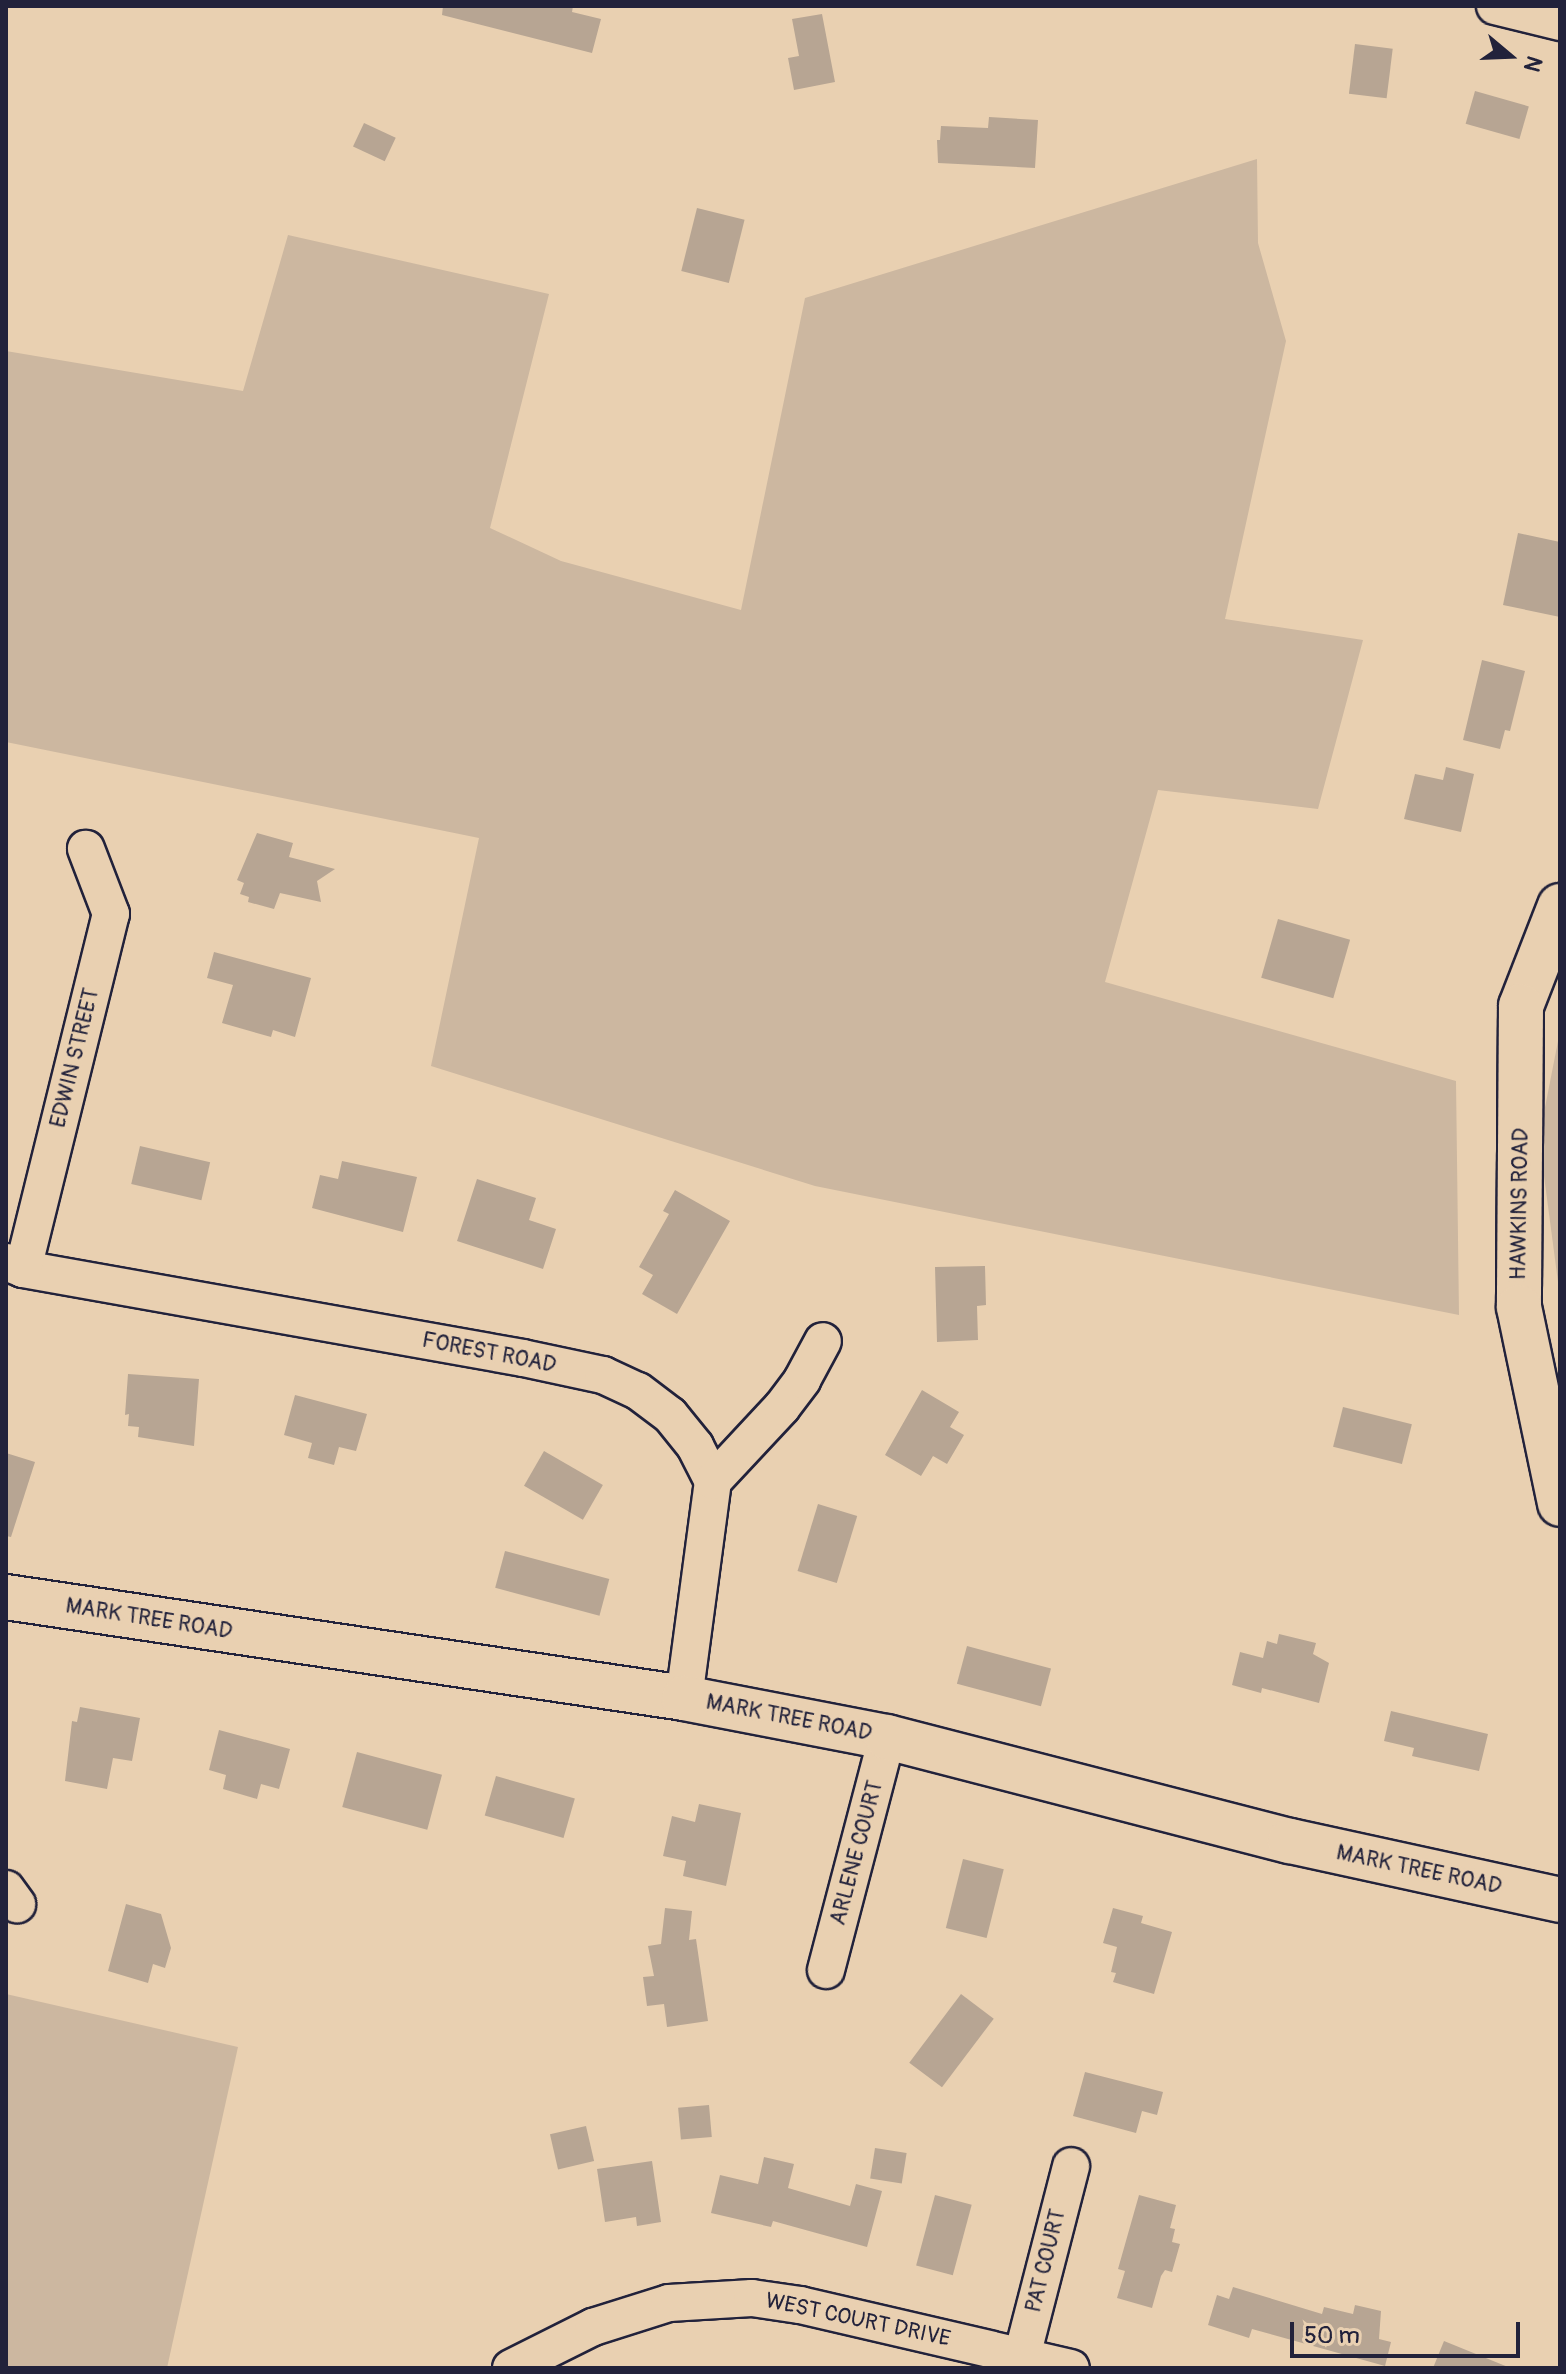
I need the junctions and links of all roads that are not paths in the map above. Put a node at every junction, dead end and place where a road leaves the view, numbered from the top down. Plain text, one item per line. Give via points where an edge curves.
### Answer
1 (1495, 6) edge
2 (1560, 22) edge
3 (86, 849) dead end
4 (1560, 906) edge
5 (14, 1266) edge
6 (823, 1341) dead end
7 (713, 1481) junction
8 (1560, 1504) edge
9 (6, 1597) edge
10 (684, 1698) junction
11 (887, 1737) junction
12 (1560, 1900) edge
13 (826, 1970) dead end
14 (1071, 2166) dead end
15 (1022, 2356) junction
16 (511, 2368) edge
17 (1071, 2368) edge

1 - 2 street
3 - 5 street, EDWIN STREET via 111,914
4 - 8 street, HAWKINS ROAD via 1521,1006 1519,1307
5 - 7 street, FOREST ROAD via 603,1375 638,1391 670,1415 695,1446
6 - 7 street via 782,1407
7 - 10 street
9 - 10 street, MARK TREE ROAD
10 - 11 street, MARK TREE ROAD
11 - 12 street, MARK TREE ROAD via 1290,1841
11 - 13 street, ARLENE COURT
14 - 15 street, PAT COURT
15 - 16 street, WEST COURT DRIVE via 800,2305 714,2298 669,2303 593,2327
15 - 17 street, WEST COURT DRIVE

